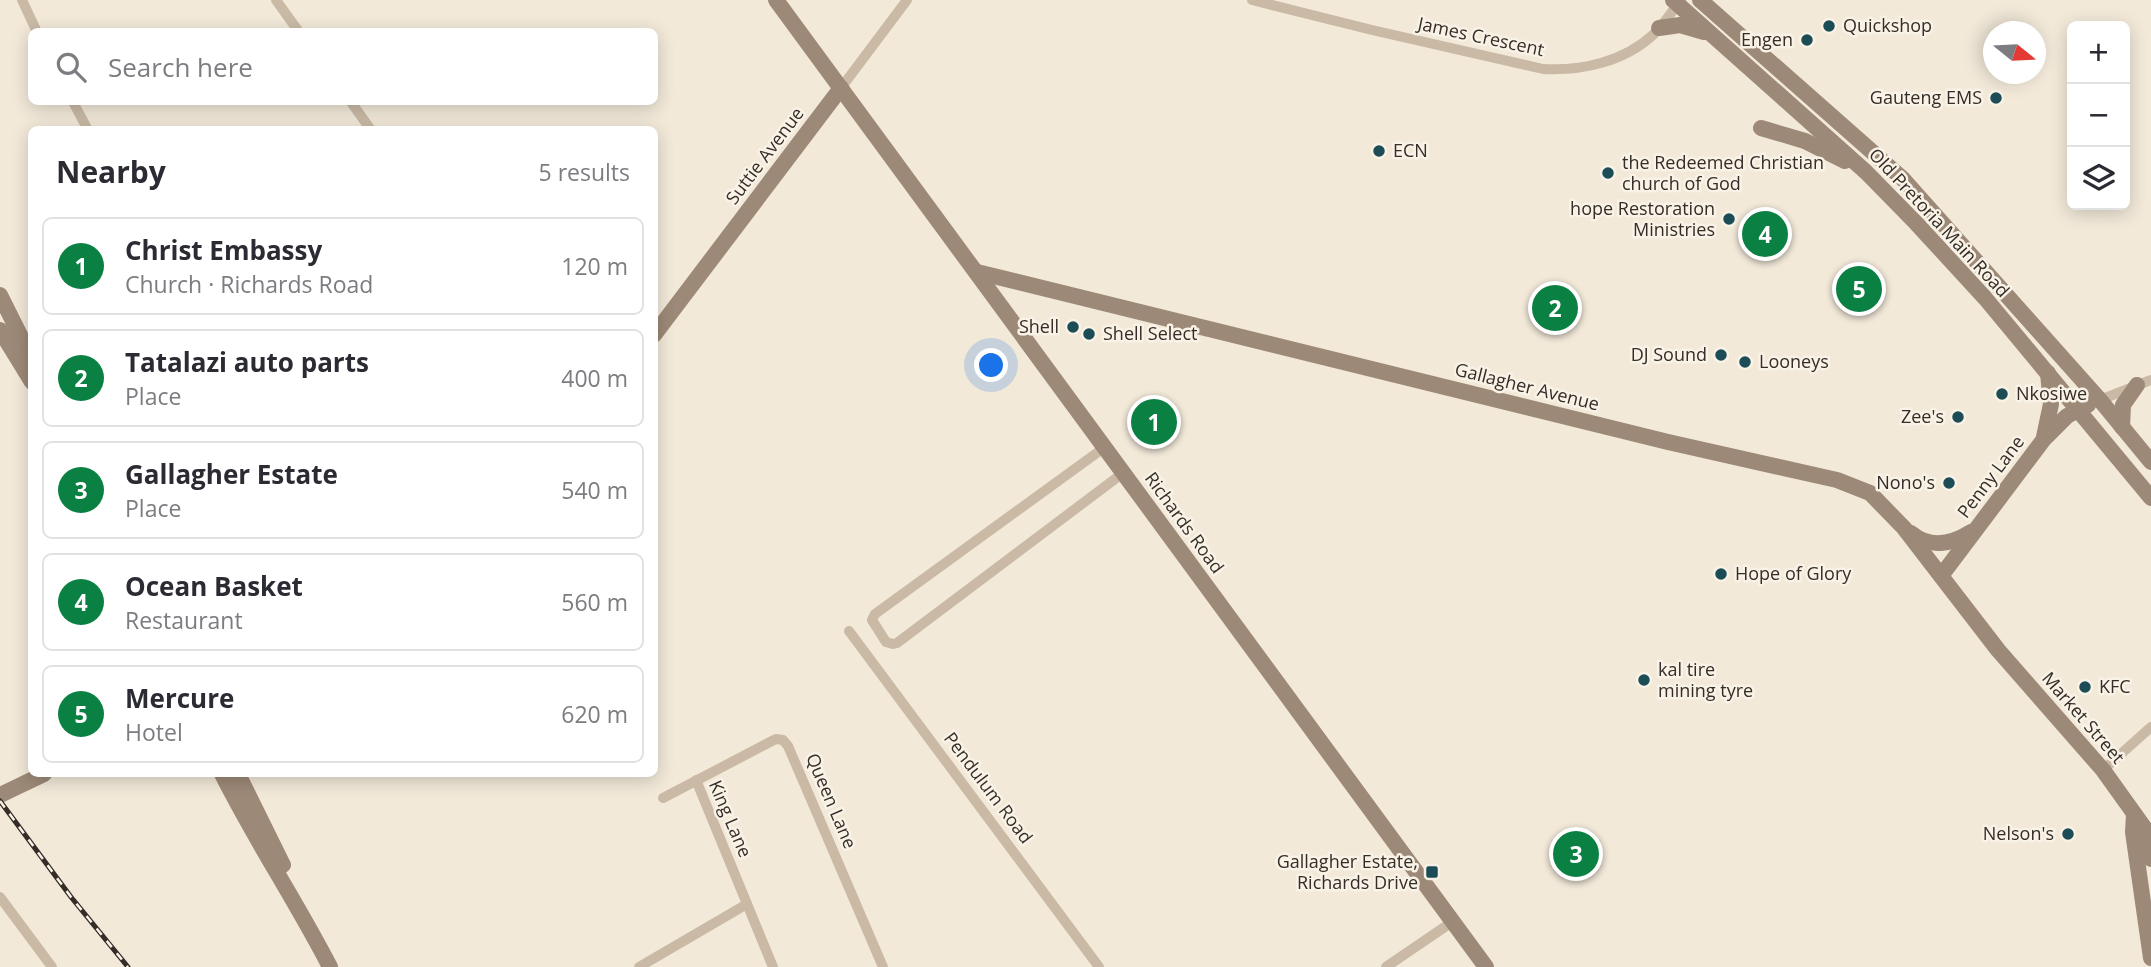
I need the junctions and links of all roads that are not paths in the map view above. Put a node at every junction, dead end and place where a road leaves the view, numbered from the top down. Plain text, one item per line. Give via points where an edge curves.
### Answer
1 (22, 0) edge
2 (276, 0) edge
3 (776, 0) edge
4 (907, 0) edge
5 (1252, 0) edge
6 (1700, 0) edge
7 (1677, 1) edge
8 (35, 28) edge
9 (296, 28) edge
10 (1659, 28) junction
11 (1718, 40) junction
12 (841, 88) junction
13 (75, 105) edge
14 (353, 105) edge
15 (86, 126) edge
16 (368, 126) edge
17 (1762, 128) dead end
18 (1866, 172) junction
19 (976, 272) junction
20 (0, 295) edge
21 (0, 330) edge
22 (658, 330) edge
23 (28, 351) edge
24 (2048, 373) junction
25 (28, 376) edge
26 (2144, 382) edge
27 (2100, 400) junction
28 (2079, 409) junction
29 (2122, 427) junction
30 (2044, 439) junction
31 (1105, 447) junction
32 (2151, 462) edge
33 (1124, 473) junction
34 (2151, 498) edge
35 (1979, 526) junction
36 (1904, 527) junction
37 (1941, 576) junction
38 (849, 631) dead end
39 (1998, 650) joint
40 (2151, 727) edge
41 (2104, 771) junction
42 (37, 777) edge
43 (224, 777) edge
44 (239, 777) edge
45 (696, 780) junction
46 (0, 795) edge
47 (663, 798) dead end
48 (2134, 814) junction
49 (2151, 859) edge
50 (0, 897) edge
51 (747, 904) junction
52 (305, 919) junction
53 (1452, 922) junction
54 (2151, 958) edge
55 (655, 963) edge
56 (52, 967) edge
57 (330, 967) edge
58 (639, 967) edge
59 (773, 967) edge
60 (883, 967) edge
61 (1099, 967) edge
62 (1386, 967) edge
63 (1486, 967) edge

1 - 8 street
2 - 9 street
3 - 12 street, Richards Road
4 - 12 street, Suttie Avenue
5 - 10 street, James Crescent via 1543,69 1605,63 1642,44
6 - 27 street, Old Pretoria Main Road via 1903,179
7 - 10 street, James Crescent
7 - 11 street, Old Pretoria Main Road
10 - 11 street via 1683,25
11 - 18 street, Old Pretoria Main Road
12 - 19 street, Richards Road
12 - 22 street, Suttie Avenue
13 - 15 street
14 - 16 street
17 - 18 street via 1805,141
18 - 24 street, Old Pretoria Main Road via 1985,298
19 - 31 street, Richards Road
19 - 36 street, Gallagher Avenue via 1837,481 1870,494
20 - 23 street
21 - 25 street
24 - 28 street, Old Pretoria Main Road
24 - 30 street via 2051,404
26 - 27 street
26 - 29 street via 2123,405
27 - 28 street, Penny Lane
27 - 29 street, Old Pretoria Main Road
28 - 30 street, Penny Lane
28 - 34 street, Old Pretoria Main Road
29 - 32 street, Old Pretoria Main Road
30 - 35 street, Penny Lane
31 - 33 street, Richards Road
31 - 33 street via 875,614 872,620 886,642 897,642
33 - 53 street, Richards Road
35 - 36 street via 1960,539 1943,543 1929,543
35 - 37 street, Penny Lane
36 - 37 street, Gallagher Avenue
37 - 39 street, Gallagher Avenue
38 - 61 street, Pendulum Road
39 - 41 street, Market Street
40 - 41 street
41 - 48 street, Market Street
42 - 46 street
43 - 52 street
44 - 52 street
45 - 47 street, King Lane
45 - 51 street, King Lane
45 - 60 street, Queen Lane via 776,739 783,740
48 - 49 street, Market Street via 2146,830
48 - 54 street
50 - 56 street
51 - 55 street
51 - 59 street, King Lane
52 - 57 street
53 - 62 street
53 - 63 street, Richards Road
55 - 58 street

